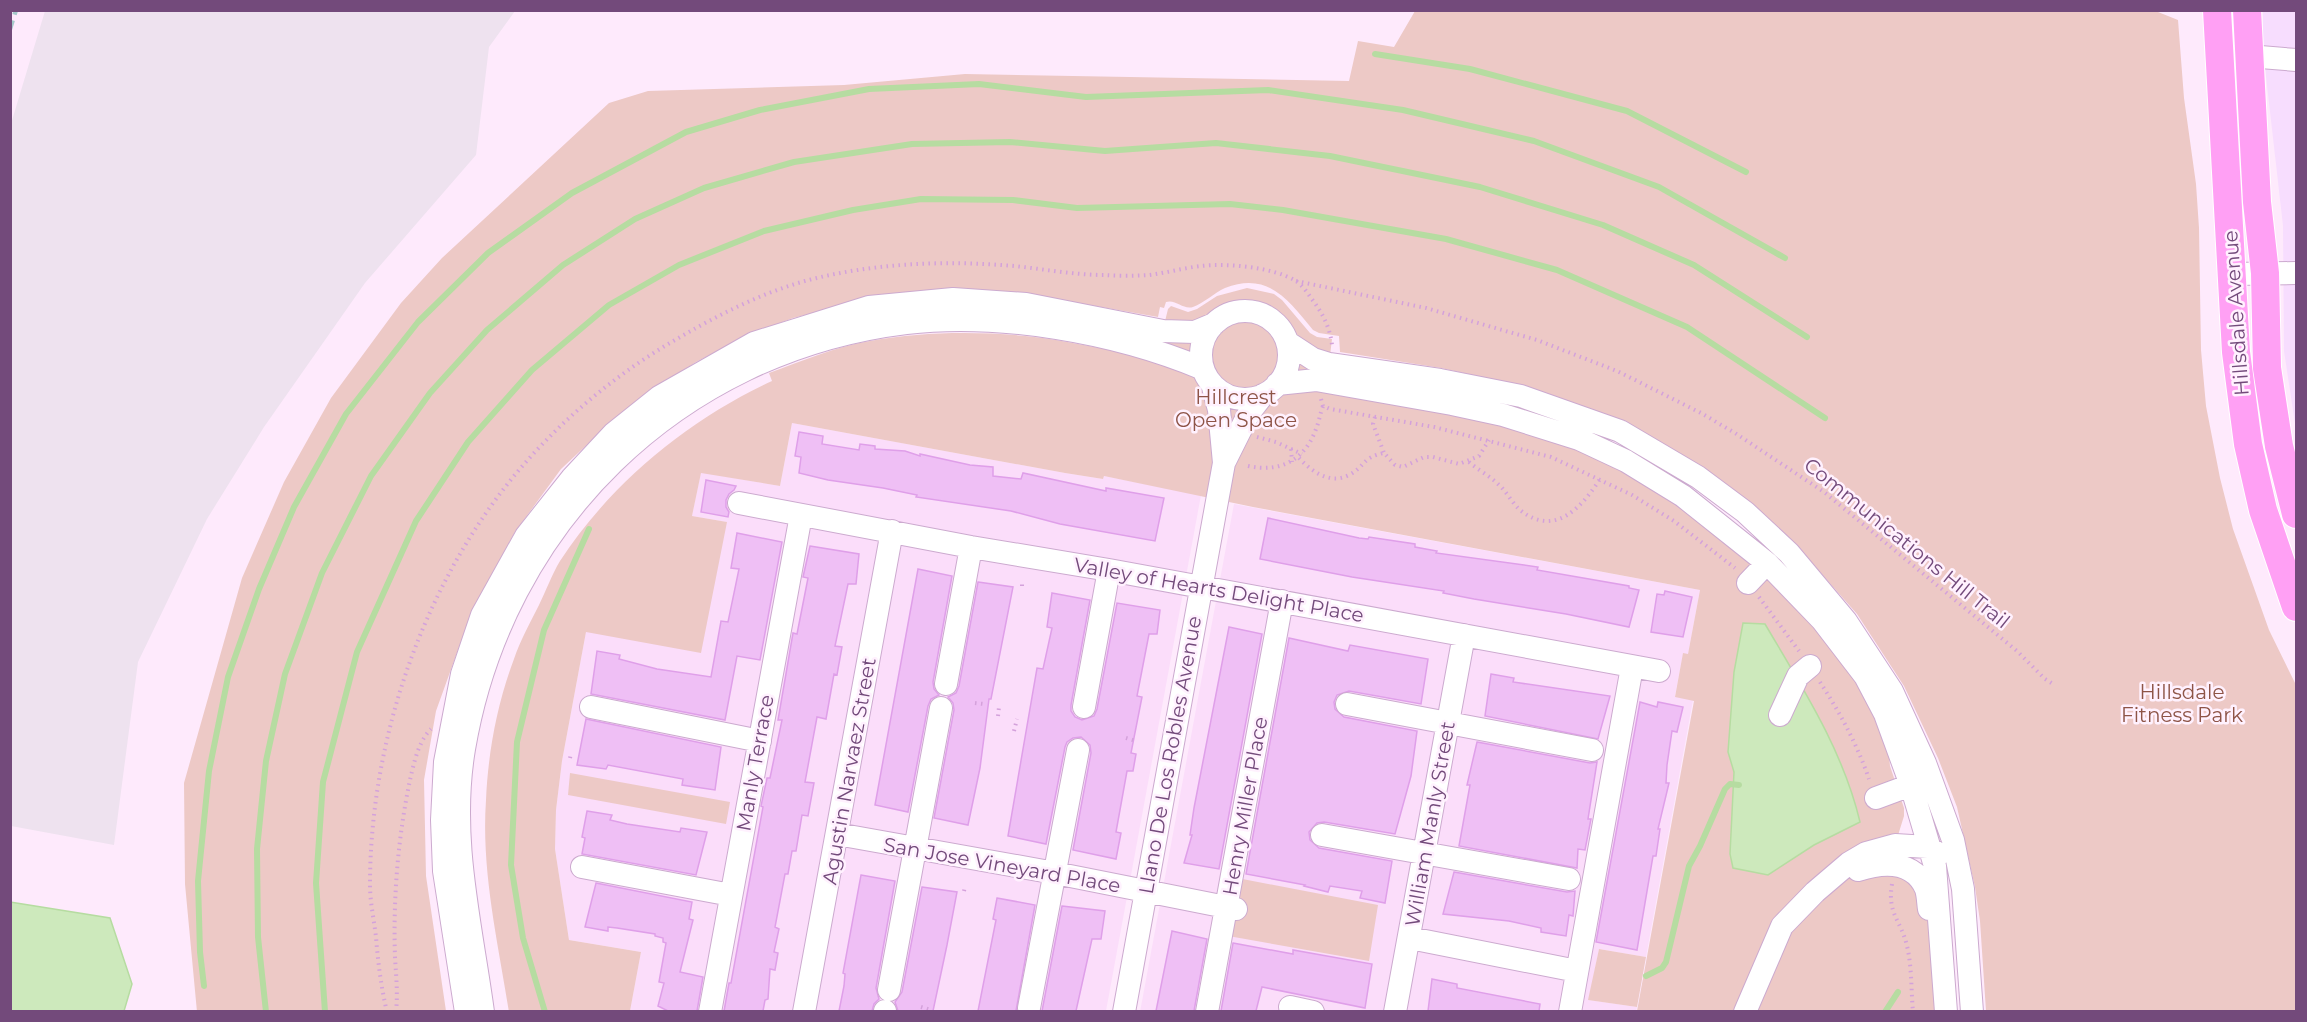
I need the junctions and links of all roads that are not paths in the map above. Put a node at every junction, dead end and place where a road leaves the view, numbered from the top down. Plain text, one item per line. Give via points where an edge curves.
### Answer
1 (2217, 10) edge
2 (2247, 10) edge
3 (2248, 56) junction
4 (2296, 60) edge
5 (2265, 273) junction
6 (2296, 273) edge
7 (2232, 274) junction
8 (1214, 324) junction
9 (1287, 342) junction
10 (1201, 368) junction
11 (1213, 387) junction
12 (1270, 390) junction
13 (1224, 463) junction
14 (739, 503) dead end
15 (2295, 506) edge
16 (2263, 510) junction
17 (801, 515) junction
18 (892, 531) junction
19 (971, 547) junction
20 (1767, 563) junction
21 (1109, 570) junction
22 (2290, 572) edge
23 (1748, 583) road end
24 (1201, 587) junction
25 (1282, 601) junction
26 (2296, 607) edge
27 (1464, 635) junction
28 (1810, 666) road end
29 (1632, 667) junction
30 (1659, 671) dead end
31 (946, 684) dead end
32 (1347, 704) dead end
33 (591, 707) dead end
34 (1084, 707) dead end
35 (941, 708) dead end
36 (462, 715) junction
37 (1780, 715) dead end
38 (1448, 723) junction
39 (760, 741) junction
40 (1078, 750) dead end
41 (1592, 750) dead end
42 (1911, 784) junction
43 (1876, 798) road end
44 (837, 834) junction
45 (1322, 836) dead end
46 (1928, 847) junction
47 (915, 850) junction
48 (1425, 853) junction
49 (582, 867) dead end
50 (1055, 873) junction
51 (1831, 878) junction
52 (1569, 879) dead end
53 (1145, 892) junction
54 (731, 895) junction
55 (1231, 908) junction
56 (1410, 938) junction
57 (1577, 971) junction
58 (889, 990) dead end
59 (1290, 1007) dead end
60 (1029, 1008) dead end
61 (466, 1011) edge
62 (483, 1011) edge
63 (710, 1011) edge
64 (804, 1011) edge
65 (1124, 1011) edge
66 (1207, 1011) edge
67 (1312, 1011) edge
68 (1395, 1011) edge
69 (1570, 1011) edge
70 (1744, 1011) edge
71 (1936, 1011) edge
72 (1946, 1011) edge
73 (1964, 1011) edge
74 (1972, 1011) edge

1 - 7 main road, Hillsdale Avenue
2 - 3 main road, Hillsdale Avenue
3 - 4 street
3 - 5 main road, Hillsdale Avenue
5 - 6 street
5 - 7 street
5 - 15 main road, Hillsdale Avenue via 2267,368 2279,446
7 - 16 main road, Hillsdale Avenue via 2246,433
8 - 9 street via 1234,313 1257,312 1278,325
8 - 10 street via 1202,342
8 - 36 street via 1194,332 1164,331 1026,304 953,299 869,307 754,344 659,397 614,433 526,536 482,615 462,674
9 - 12 street via 1288,365
9 - 74 street via 1329,364 1521,396 1620,431 1698,477 1745,512 1788,553 1846,621 1886,683 1925,763 1953,840 1963,889
10 - 11 street
10 - 36 street via 1160,352 1076,332 994,320 956,320 856,332 746,369 659,422 615,459 568,511 529,567
11 - 12 street via 1238,399 1250,399
11 - 13 street, Llano De Los Robles Avenue
12 - 13 street, Llano De Los Robles Avenue via 1249,413
12 - 20 street via 1316,380 1503,415 1579,439 1626,461 1683,496
13 - 24 street, Llano De Los Robles Avenue
14 - 17 street, Valley of Hearts Delight Place
15 - 16 street
16 - 22 main road, Hillsdale Avenue
17 - 18 street, Valley of Hearts Delight Place
17 - 39 street, Manly Terrace
18 - 19 street, Valley of Hearts Delight Place
18 - 44 street, Agustin Narvaez Street
19 - 21 street, Valley of Hearts Delight Place
19 - 31 street
20 - 23 street
20 - 42 street via 1822,620 1865,676 1885,714
21 - 24 street, Valley of Hearts Delight Place
21 - 34 street
22 - 26 main road, Hillsdale Avenue
24 - 25 street, Valley of Hearts Delight Place
24 - 53 street, Llano De Los Robles Avenue
25 - 27 street, Valley of Hearts Delight Place
25 - 55 street, Henry Miller Place
27 - 29 street, Valley of Hearts Delight Place
27 - 38 street, William Manly Street
28 - 37 street via 1798,676
29 - 30 street, Valley of Hearts Delight Place
29 - 57 street
32 - 38 street
33 - 39 street
35 - 47 street
36 - 61 street via 442,798 444,872
36 - 62 street via 459,847
38 - 41 street
38 - 48 street, William Manly Street
39 - 54 street, Manly Terrace
40 - 50 street
42 - 43 street
42 - 46 street
44 - 47 street, San Jose Vineyard Place
44 - 64 street, Agustin Narvaez Street
45 - 48 street
46 - 51 street via 1895,845 1866,853
46 - 72 street via 1935,866
46 - 73 street via 1937,852 1948,876
47 - 50 street, San Jose Vineyard Place
47 - 58 street
48 - 52 street
48 - 56 street, William Manly Street
49 - 54 street
50 - 53 street, San Jose Vineyard Place
50 - 60 street
51 - 70 street via 1782,926
51 - 71 street via 1883,864 1906,867 1917,875 1926,890
53 - 55 street, San Jose Vineyard Place
53 - 65 street, Llano De Los Robles Avenue
54 - 63 street, Manly Terrace
55 - 66 street, Henry Miller Place
56 - 57 street
56 - 68 street, William Manly Street
57 - 69 street
59 - 67 street

